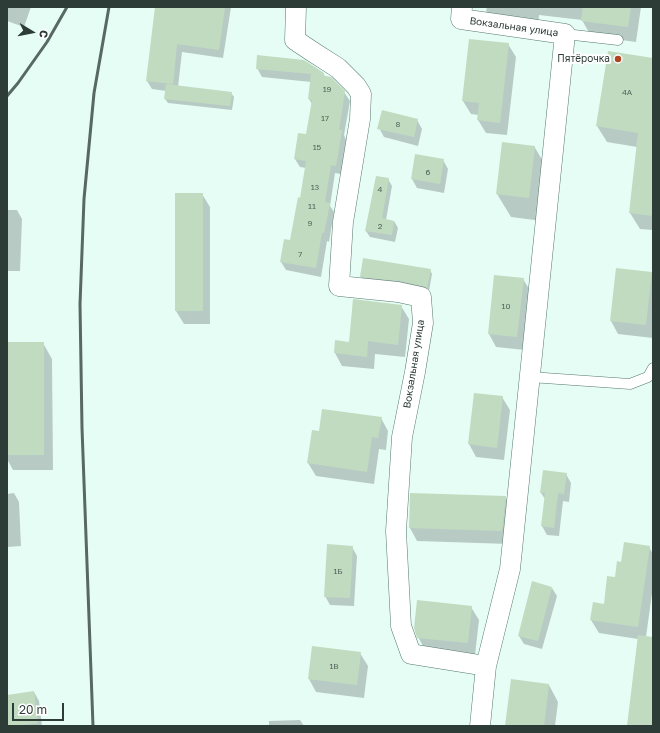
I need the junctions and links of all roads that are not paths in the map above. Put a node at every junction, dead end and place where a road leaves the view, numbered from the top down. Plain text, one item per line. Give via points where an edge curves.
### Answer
1 (296, 7) edge
2 (462, 7) edge
3 (565, 34) junction
4 (618, 40) dead end
5 (653, 368) edge
6 (530, 377) junction
7 (486, 666) junction
8 (480, 726) edge

1 - 7 street, Вокзальная улица via 295,40 338,68 361,94 360,120 343,222 339,286 421,296 423,322 402,437 396,531 401,626 411,654
2 - 3 street, Вокзальная улица via 461,19
3 - 4 lane
3 - 6 street, Вокзальная улица
5 - 6 lane via 648,377 630,384
6 - 7 street, Вокзальная улица via 510,569
7 - 8 street, Вокзальная улица

